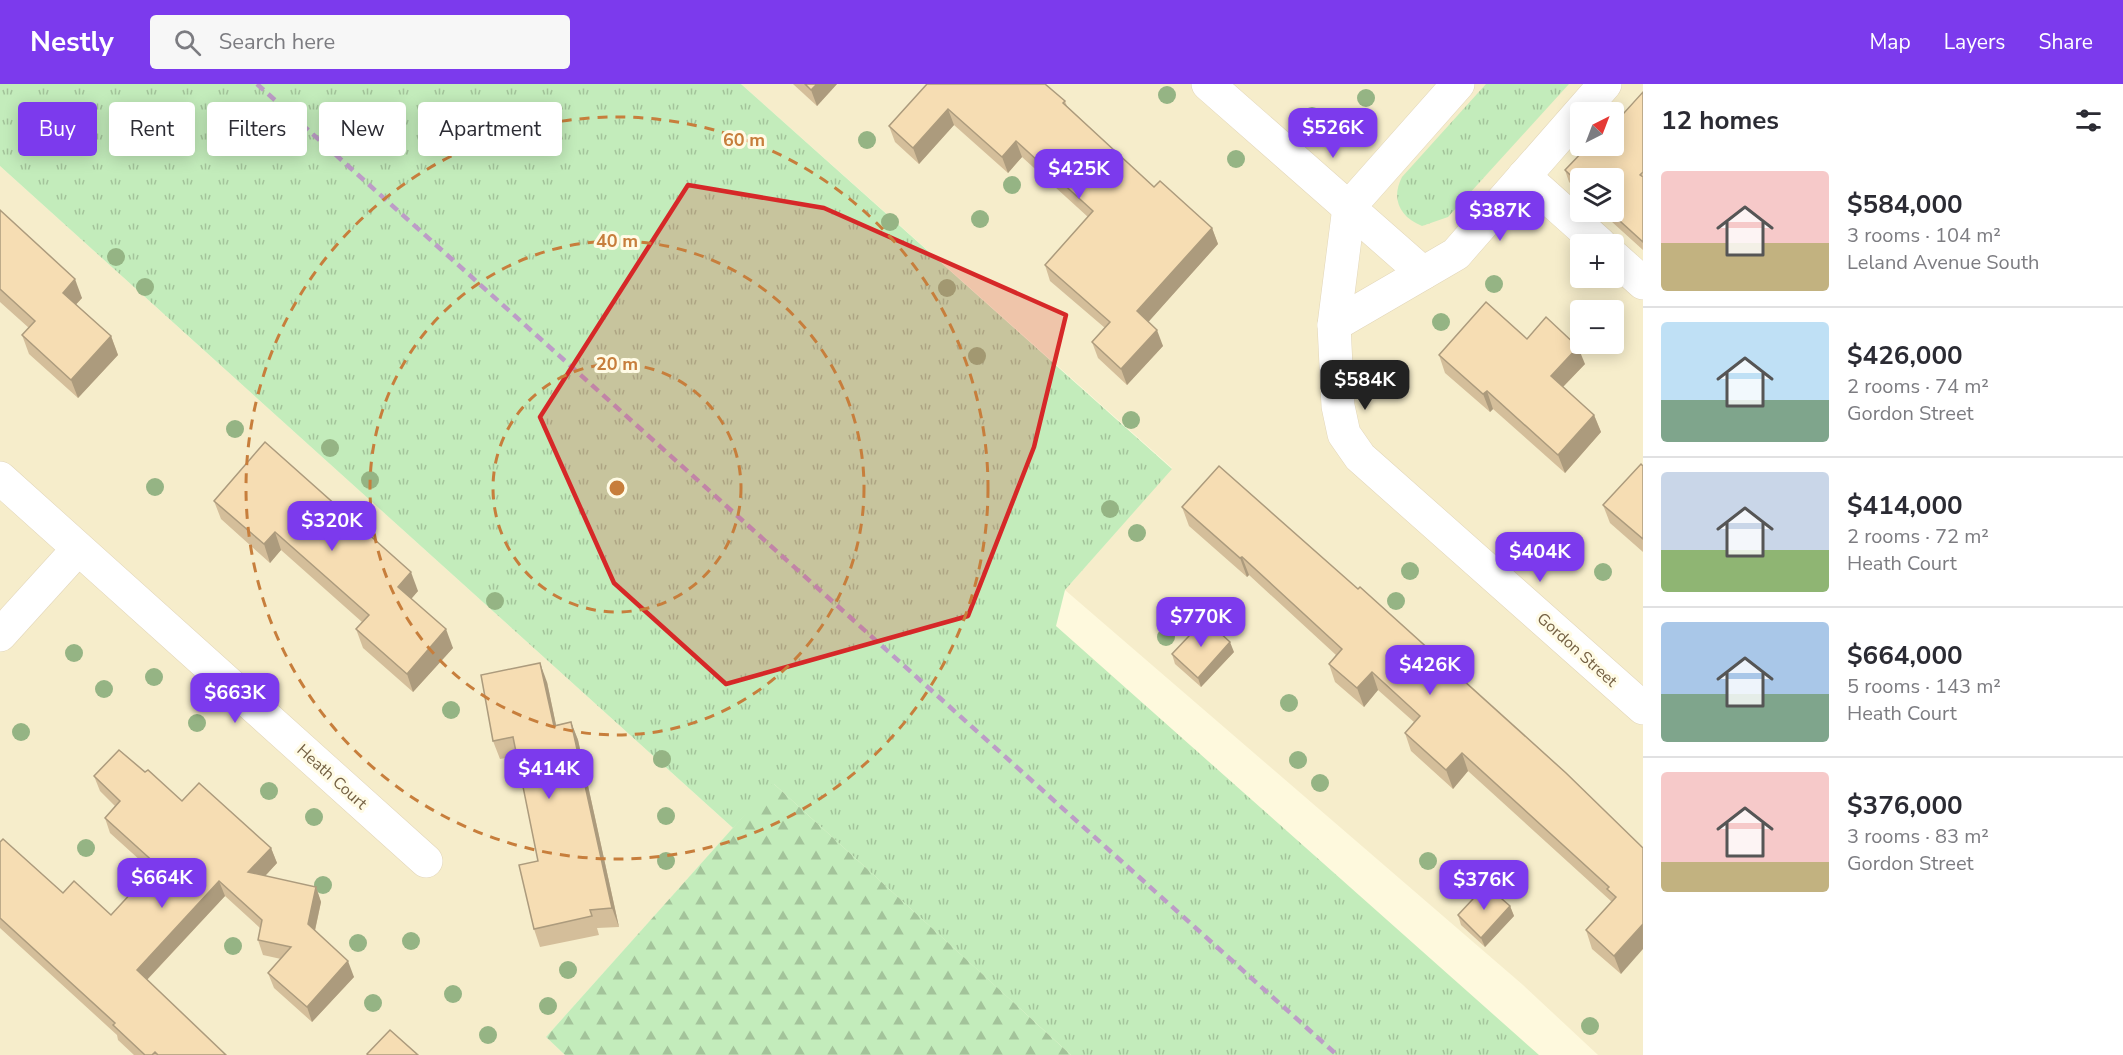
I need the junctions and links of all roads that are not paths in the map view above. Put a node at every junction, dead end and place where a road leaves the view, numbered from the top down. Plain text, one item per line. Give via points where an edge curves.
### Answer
1 (1208, 84) edge
2 (1458, 84) edge
3 (1605, 84) edge
4 (1524, 176) junction
5 (1349, 207) junction
6 (1589, 234) edge
7 (1624, 266) edge
8 (1423, 273) junction
9 (1643, 283) edge
10 (1334, 325) junction
11 (0, 478) edge
12 (78, 549) junction
13 (0, 635) edge
14 (1643, 708) edge
15 (426, 861) dead end

1 - 5 street
2 - 5 street
3 - 4 street
4 - 6 street
4 - 8 street via 1456,254
5 - 8 street
5 - 10 street, Gordon Street
7 - 9 street
8 - 10 street
10 - 14 street, Gordon Street via 1338,406 1344,434 1360,458
11 - 12 street, Heath Court
12 - 13 street
12 - 15 street, Heath Court

